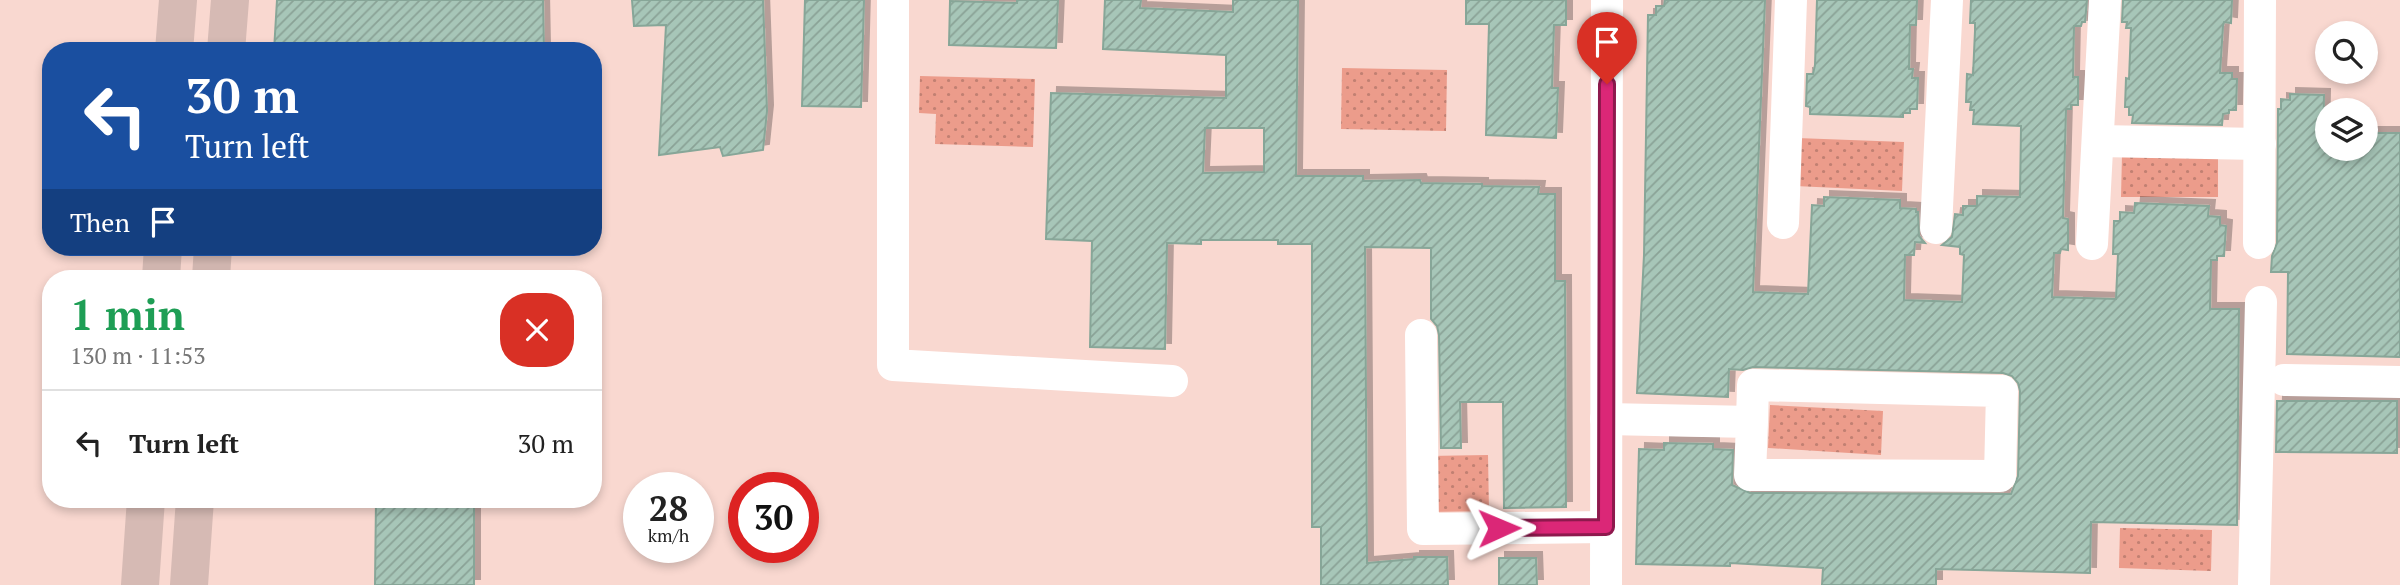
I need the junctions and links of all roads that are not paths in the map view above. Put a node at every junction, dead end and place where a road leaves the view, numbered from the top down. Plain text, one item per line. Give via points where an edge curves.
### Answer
1 (178, 0) edge
2 (230, 0) edge
3 (892, 0) edge
4 (1607, 0) edge
5 (1791, 0) edge
6 (1947, 0) edge
7 (2105, 0) edge
8 (2260, 0) edge
9 (175, 42) edge
10 (227, 42) edge
11 (2098, 141) junction
12 (2260, 144) junction
13 (1783, 223) dead end
14 (1936, 228) dead end
15 (2259, 243) dead end
16 (2092, 244) dead end
17 (2261, 302) dead end
18 (1421, 335) dead end
19 (2284, 380) dead end
20 (1172, 381) dead end
21 (2400, 382) edge
22 (1606, 419) junction
23 (1752, 422) junction
24 (145, 508) edge
25 (194, 508) edge
26 (1606, 527) junction
27 (139, 585) edge
28 (188, 585) edge
29 (1606, 585) edge
30 (2255, 585) edge

1 - 9 main road
2 - 10 main road
3 - 20 street via 892,365
4 - 22 street
5 - 13 street
6 - 14 street
7 - 11 street
8 - 12 street
11 - 12 street
11 - 16 street
12 - 15 street
17 - 30 street
18 - 26 street via 1423,529
19 - 21 street
22 - 23 street
22 - 26 street
23 - 23 street via 1753,385 2001,391 2000,475 1750,475
24 - 27 main road
25 - 28 main road
26 - 29 street

